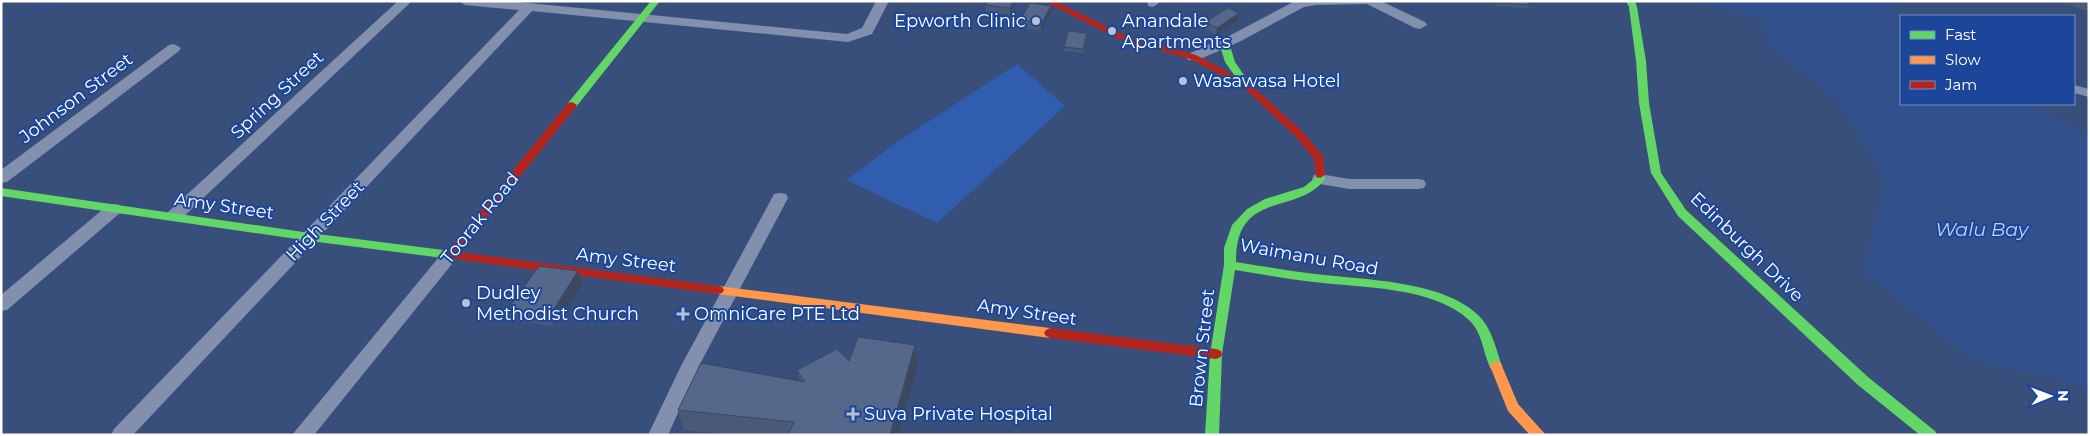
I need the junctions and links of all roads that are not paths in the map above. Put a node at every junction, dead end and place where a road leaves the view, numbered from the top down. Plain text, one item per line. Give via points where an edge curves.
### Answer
1 (406, 1) edge
2 (465, 1) edge
3 (656, 1) edge
4 (883, 1) edge
5 (1048, 1) edge
6 (1364, 1) edge
7 (1370, 1) edge
8 (1630, 1) edge
9 (529, 7) junction
10 (643, 18) junction
11 (1420, 24) dead end
12 (1230, 44) junction
13 (174, 48) dead end
14 (1193, 57) junction
15 (1207, 63) junction
16 (1246, 85) junction
17 (2075, 89) edge
18 (2089, 93) edge
19 (1, 178) edge
20 (1320, 179) junction
21 (1418, 184) dead end
22 (1, 192) edge
23 (780, 198) dead end
24 (114, 209) junction
25 (174, 216) junction
26 (310, 237) junction
27 (450, 255) junction
28 (1230, 264) junction
29 (731, 290) junction
30 (1, 306) edge
31 (1216, 354) junction
32 (121, 435) edge
33 (302, 435) edge
34 (658, 435) edge
35 (1212, 435) edge
36 (1539, 435) edge
37 (1930, 435) edge

1 - 25 street, Spring Street
2 - 9 street
3 - 10 main road, Toorak Road
4 - 10 street via 867,31 848,38
5 - 14 main road via 1121,37
6 - 12 street via 1300,4
7 - 11 street
8 - 37 main road, Edinburgh Drive via 1656,173 1682,213 1863,381
9 - 10 street
9 - 26 street, High Street
10 - 27 main road, Toorak Road
12 - 14 street
12 - 15 street
12 - 16 main road via 1230,62
13 - 19 street, Johnson Street
14 - 15 main road
15 - 16 main road
16 - 20 main road via 1299,134 1319,158
17 - 18 street
20 - 21 street via 1348,184
20 - 28 main road, Waimanu Road via 1308,190 1269,202 1251,212 1238,225 1230,248
22 - 24 main road, Amy Street
23 - 29 street
24 - 25 main road, Amy Street
24 - 30 street
25 - 26 main road, Amy Street
26 - 27 main road, Amy Street
26 - 32 street, High Street
27 - 29 main road, Amy Street
27 - 33 street, Toorak Road
28 - 31 main road, Brown Street
28 - 36 main road, Waimanu Road via 1399,289 1457,304 1473,317 1482,331 1513,407
29 - 31 main road, Amy Street
29 - 34 street
31 - 35 main road, Brown Street

